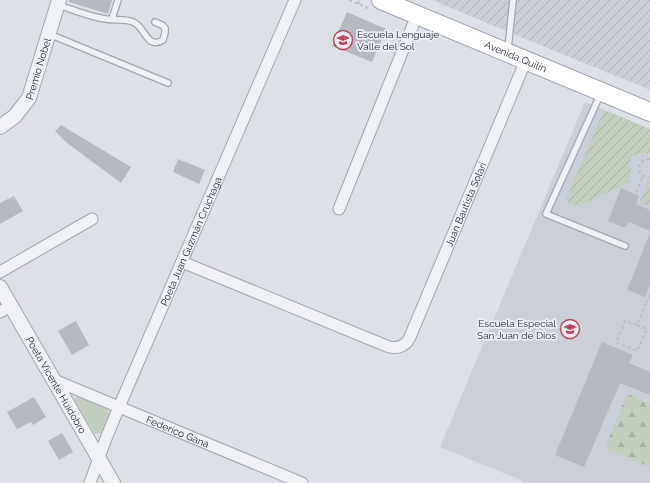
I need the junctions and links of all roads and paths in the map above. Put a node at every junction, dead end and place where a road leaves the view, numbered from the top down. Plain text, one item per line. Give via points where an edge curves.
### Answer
1 (118, 0) edge
2 (295, 0) edge
3 (360, 0) edge
4 (381, 0) edge
5 (513, 0) edge
6 (58, 2) edge
7 (358, 4) dead end
8 (417, 15) junction
9 (112, 20) junction
10 (155, 22) dead end
11 (49, 34) junction
12 (508, 52) junction
13 (526, 60) junction
14 (168, 83) dead end
15 (601, 91) junction
16 (650, 112) edge
17 (0, 127) edge
18 (650, 159) edge
19 (643, 176) junction
20 (650, 177) edge
21 (636, 192) dead end
22 (339, 209) dead end
23 (92, 219) dead end
24 (625, 246) dead end
25 (182, 262) junction
26 (0, 272) edge
27 (0, 287) edge
28 (650, 295) edge
29 (649, 302) edge
30 (5, 309) edge
31 (637, 326) junction
32 (54, 380) junction
33 (119, 407) junction
34 (98, 458) junction
35 (90, 483) edge
36 (113, 483) edge
37 (302, 483) edge

1 - 9 lane
2 - 25 street, Poeta Juan Guzmán Cruchaga
3 - 7 path
4 - 8 main road, Avenida Quilín
5 - 12 lane
6 - 9 lane
6 - 11 street, Premio Nobel
8 - 12 main road, Avenida Quilín
8 - 22 street
9 - 10 lane via 134,22 141,26 147,39 159,42 163,40 165,28
11 - 14 lane
11 - 17 street, Premio Nobel via 29,98 15,116
12 - 13 main road, Avenida Quilín
13 - 15 main road, Avenida Quilín
13 - 25 street, Juan Bautista Solari via 410,337 402,346 393,348
15 - 16 main road, Avenida Quilín
15 - 24 lane via 546,214
18 - 19 path via 642,161 639,166 639,172
19 - 20 path
19 - 21 path
23 - 26 street
25 - 33 street, Poeta Juan Guzmán Cruchaga
27 - 30 street, Poeta Vicente Huidobro
28 - 29 path
29 - 31 path
30 - 32 street, Poeta Vicente Huidobro
31 - 31 path via 625,320 616,342 637,351 646,330
32 - 33 street, Federico Gana
32 - 34 street, Poeta Vicente Huidobro
33 - 34 street, Poeta Juan Guzmán Cruchaga
33 - 37 street, Federico Gana
34 - 35 street, Poeta Juan Guzmán Cruchaga
34 - 36 street, Poeta Vicente Huidobro

